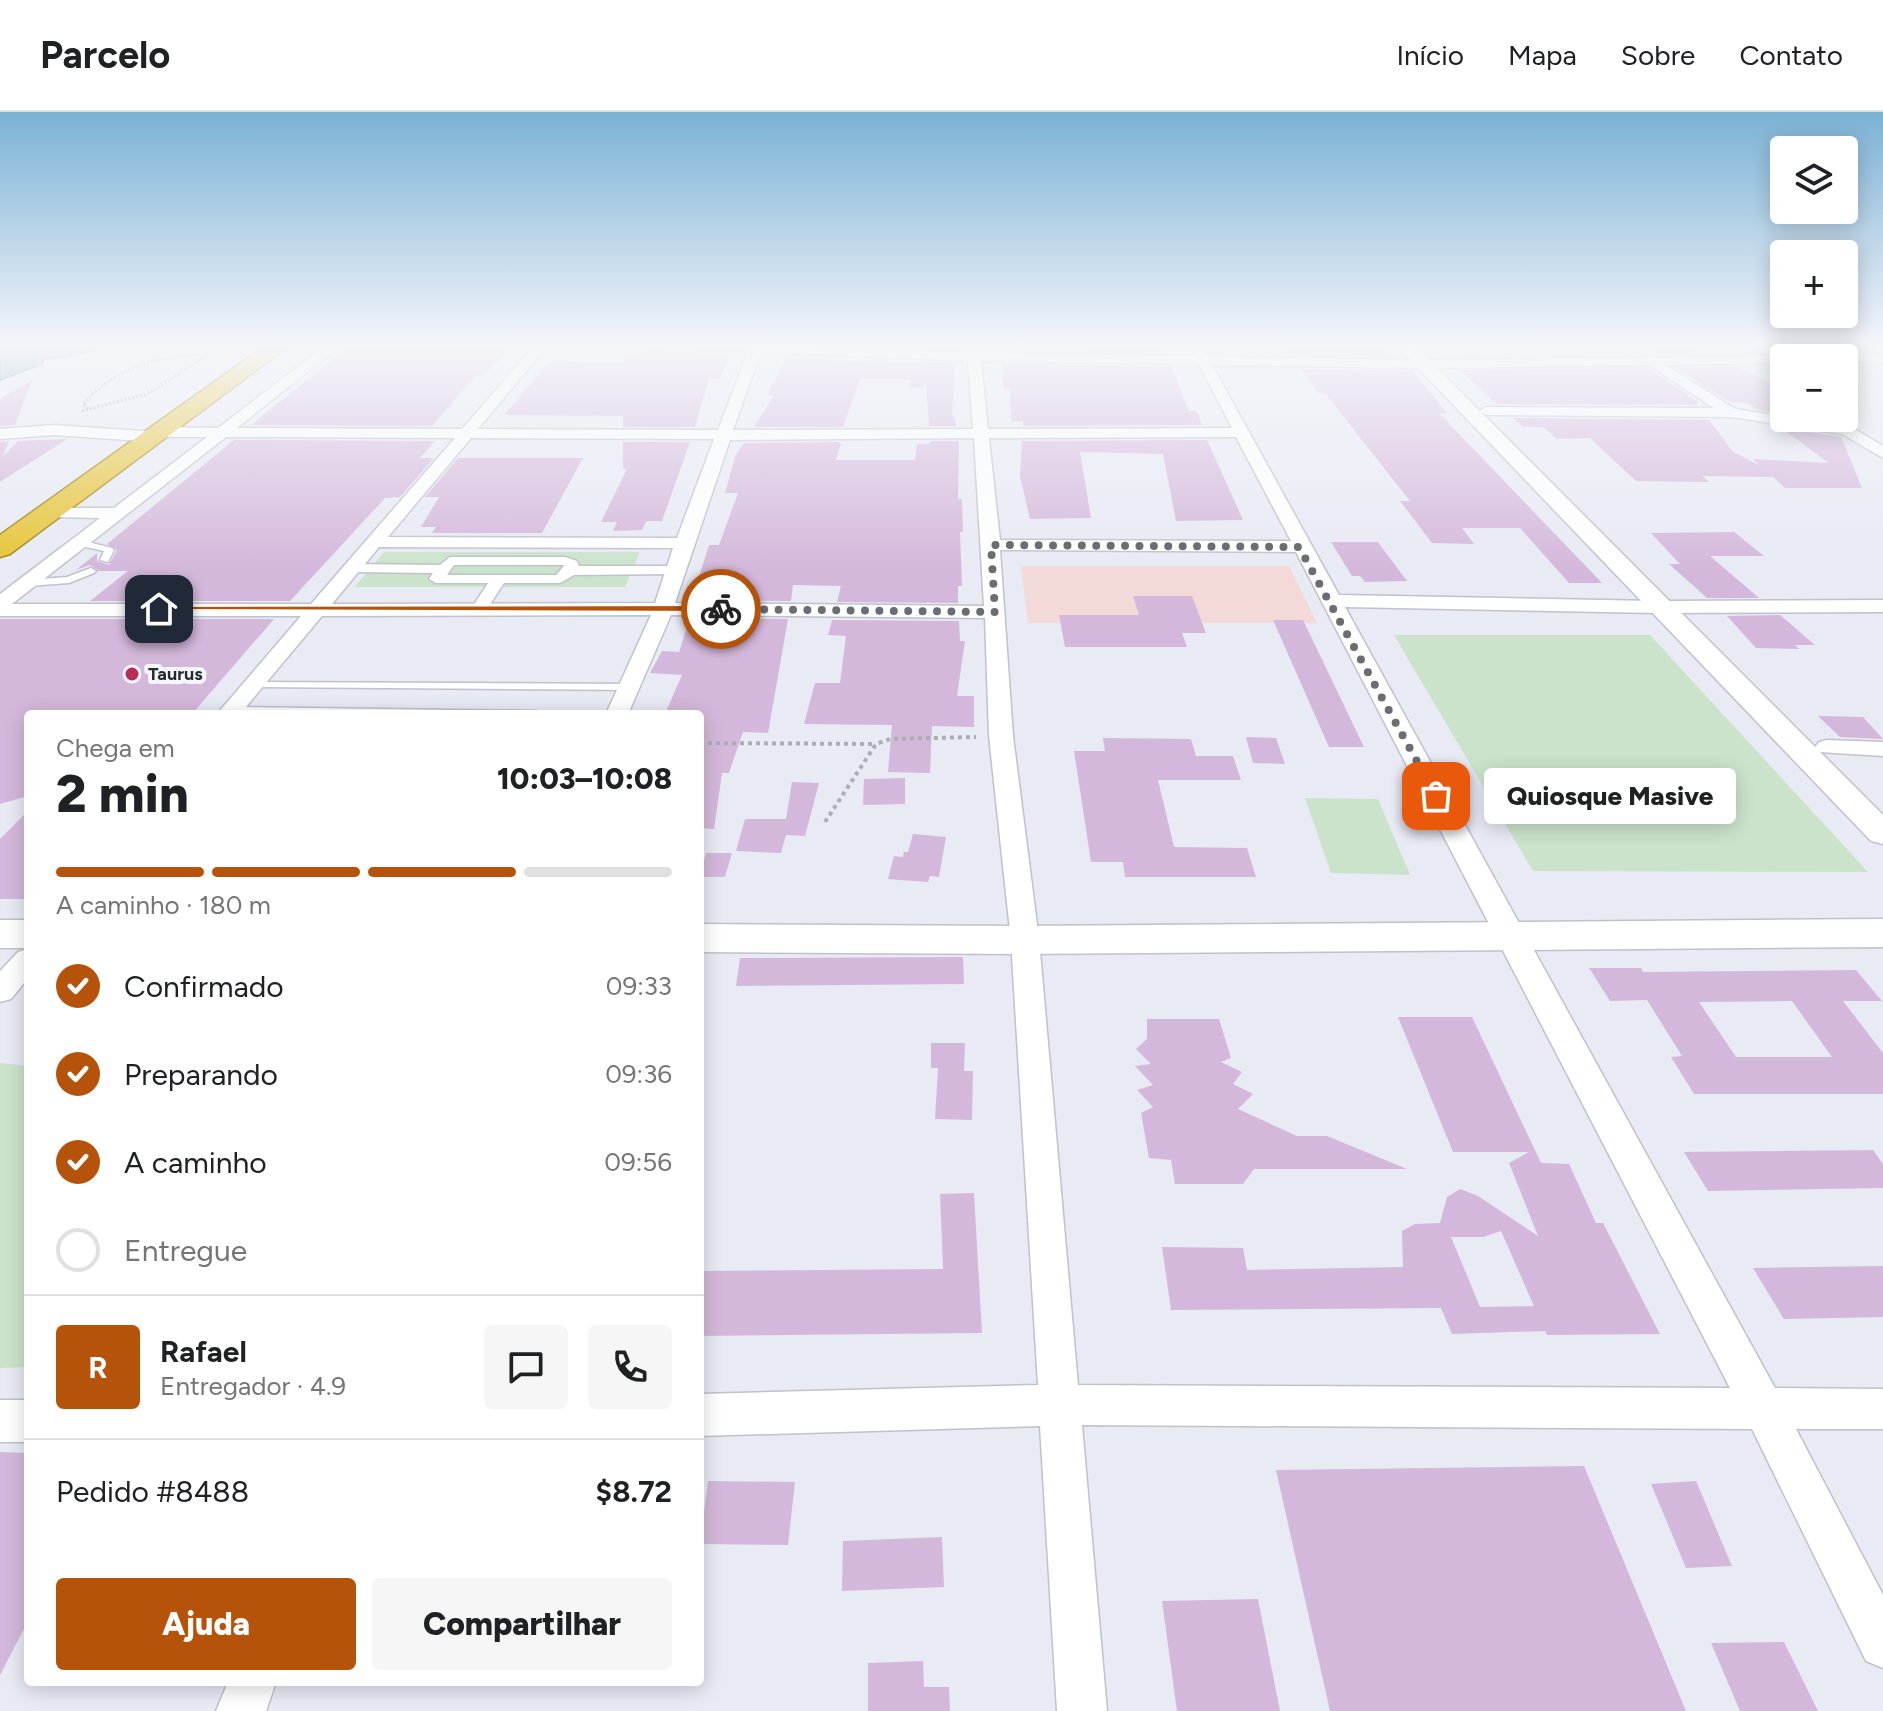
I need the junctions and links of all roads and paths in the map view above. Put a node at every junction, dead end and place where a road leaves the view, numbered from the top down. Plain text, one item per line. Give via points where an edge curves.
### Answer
1 (68, 420) edge
2 (179, 420) edge
3 (240, 420) edge
4 (481, 420) edge
5 (730, 420) edge
6 (981, 420) edge
7 (1234, 420) edge
8 (1486, 420) edge
9 (1495, 420) edge
10 (1776, 420) edge
11 (46, 431) junction
12 (1240, 432) junction
13 (0, 434) edge
14 (469, 434) junction
15 (982, 434) junction
16 (220, 435) junction
17 (724, 435) junction
18 (157, 436) junction
19 (1883, 453) edge
20 (49, 512) junction
21 (118, 513) junction
22 (10, 533) edge
23 (375, 542) junction
24 (522, 542) junction
25 (80, 543) junction
26 (684, 543) junction
27 (991, 545) junction
28 (1299, 547) junction
29 (0, 548) edge
30 (105, 560) dead end
31 (510, 561) junction
32 (352, 568) junction
33 (444, 569) junction
34 (674, 570) junction
35 (91, 571) dead end
36 (570, 571) junction
37 (499, 579) junction
38 (28, 583) junction
39 (1329, 601) junction
40 (1683, 606) junction
41 (1883, 606) edge
42 (0, 607) edge
43 (1656, 607) junction
44 (317, 609) junction
45 (479, 609) junction
46 (663, 610) junction
47 (995, 612) junction
48 (252, 685) junction
49 (631, 687) junction
50 (232, 710) edge
51 (619, 710) edge
52 (1001, 736) junction
53 (704, 743) edge
54 (876, 744) junction
55 (1827, 747) junction
56 (1883, 749) edge
57 (1883, 802) edge
58 (825, 822) dead end
59 (1883, 834) edge
60 (1883, 933) edge
61 (0, 934) edge
62 (24, 934) edge
63 (1512, 935) junction
64 (704, 938) edge
65 (1025, 940) junction
66 (24, 964) edge
67 (0, 991) edge
68 (1058, 1405) junction
69 (1762, 1406) junction
70 (1883, 1409) edge
71 (704, 1415) edge
72 (0, 1421) edge
73 (24, 1421) edge
74 (1883, 1644) edge
75 (250, 1686) edge
76 (241, 1711) edge
77 (1082, 1711) edge

1 - 11 path
2 - 18 highway
3 - 16 street
4 - 14 street
5 - 17 street
6 - 15 street
7 - 12 street
8 - 43 street
9 - 40 street
10 - 19 street via 1846,430
11 - 13 street
11 - 18 street
12 - 15 street
12 - 28 street
14 - 16 street
14 - 17 street
14 - 23 street
15 - 17 street
15 - 27 street
16 - 18 street
16 - 21 street
17 - 26 street
18 - 20 highway
20 - 21 street
20 - 22 highway
21 - 25 street
22 - 29 highway
23 - 24 street
23 - 32 street
24 - 26 street
24 - 31 street
25 - 30 lane via 109,550
25 - 38 street
26 - 34 street
27 - 28 street
27 - 47 street
28 - 39 street
31 - 33 street via 450,561
31 - 36 street via 570,562
32 - 33 street
32 - 44 street
33 - 37 street via 436,579
34 - 36 street
34 - 46 street
35 - 38 lane via 69,580
36 - 37 street via 560,579
37 - 45 street
38 - 42 street
39 - 43 street
39 - 63 street
40 - 41 street
40 - 43 street
40 - 55 street
42 - 44 street
43 - 59 street
44 - 45 street
44 - 48 street
45 - 46 street
46 - 47 street
46 - 49 street
47 - 52 street
48 - 49 lane
48 - 50 street
49 - 51 street
52 - 54 path via 890,739
52 - 65 street
53 - 54 path
54 - 58 path
55 - 56 street
55 - 57 street
60 - 63 main road
61 - 62 main road
63 - 65 main road
63 - 69 street
64 - 65 main road
65 - 68 street
66 - 67 street
68 - 69 street
68 - 71 street
68 - 77 street
69 - 70 street
69 - 74 street
72 - 73 street
75 - 76 street

